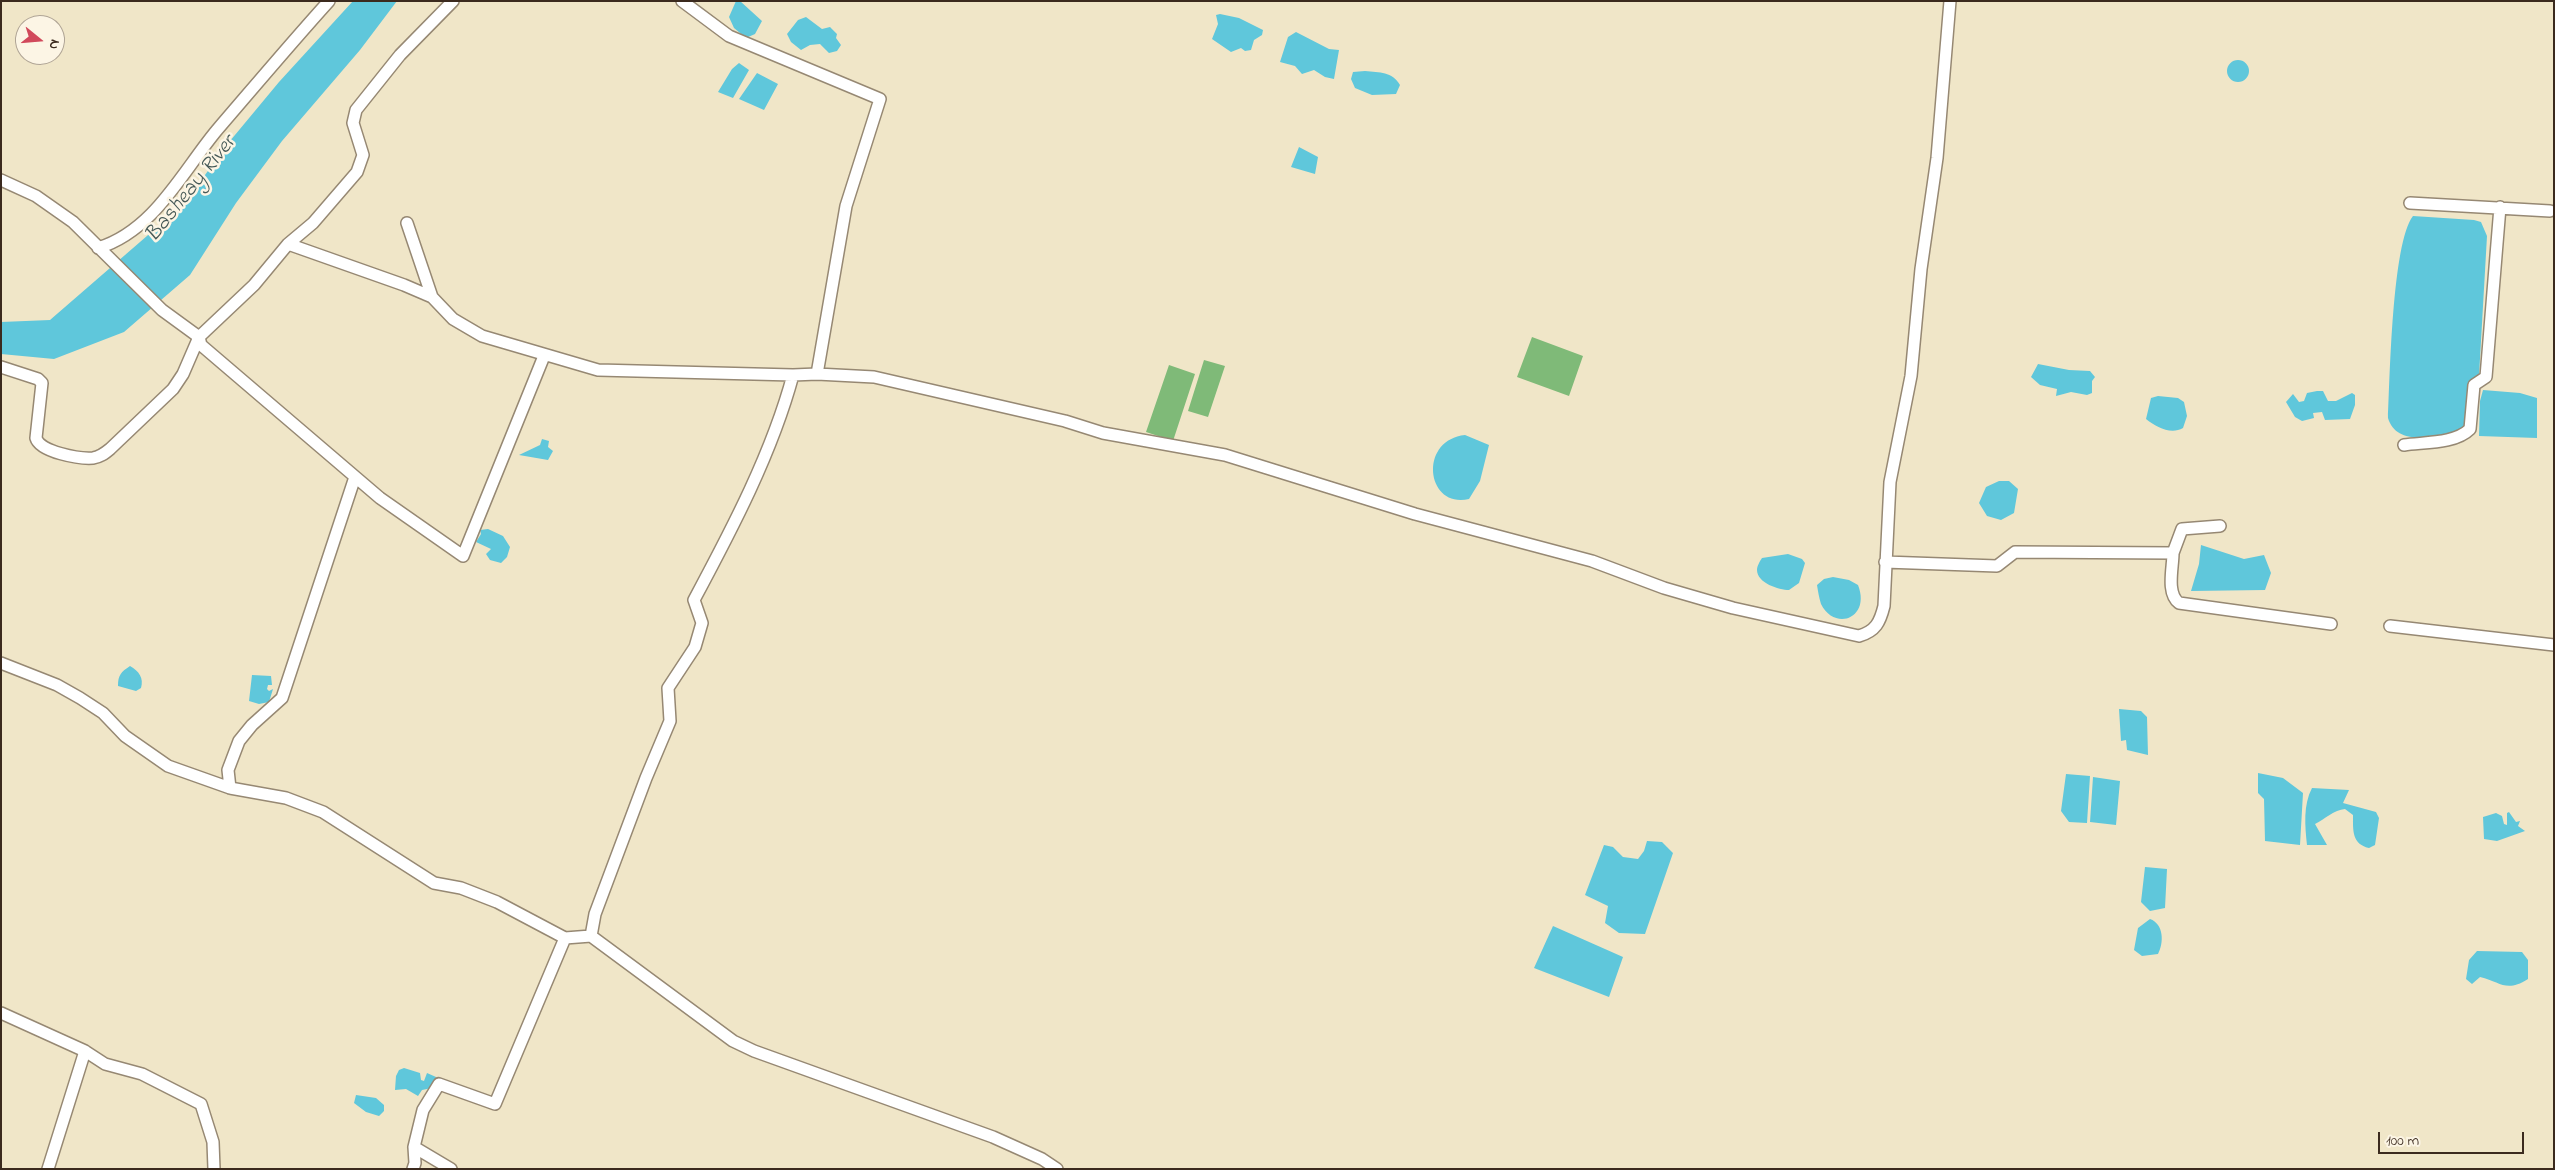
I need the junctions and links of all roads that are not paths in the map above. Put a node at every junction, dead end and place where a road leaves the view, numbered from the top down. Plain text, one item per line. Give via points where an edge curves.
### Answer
1 (329, 1) edge
2 (453, 1) edge
3 (682, 1) edge
4 (1950, 1) edge
5 (1, 180) edge
6 (2410, 203) dead end
7 (2500, 208) junction
8 (2550, 211) dead end
9 (407, 223) dead end
10 (288, 244) junction
11 (98, 248) junction
12 (432, 297) junction
13 (199, 337) junction
14 (544, 356) junction
15 (1, 367) edge
16 (817, 374) junction
17 (793, 375) junction
18 (2404, 445) dead end
19 (355, 477) junction
20 (2220, 526) dead end
21 (2173, 553) junction
22 (1885, 562) junction
23 (2330, 624) dead end
24 (2390, 626) dead end
25 (2554, 645) edge
26 (1, 663) edge
27 (230, 788) junction
28 (591, 936) junction
29 (565, 938) junction
30 (1, 1013) edge
31 (86, 1051) junction
32 (414, 1147) junction
33 (48, 1169) edge
34 (214, 1169) edge
35 (413, 1169) edge
36 (451, 1169) edge
37 (1057, 1169) edge

1 - 11 street via 143,222
2 - 10 street via 400,55 356,110 353,123 363,155 358,172 313,223
3 - 16 street via 729,36 880,99 846,206
4 - 22 street via 1937,158 1921,269 1911,376 1890,482
5 - 11 street via 36,196 73,222
6 - 7 street
7 - 8 street
7 - 18 street via 2486,377 2474,384 2470,429 2450,440
9 - 12 street
10 - 12 street
10 - 13 street via 254,285
11 - 13 street via 162,310
12 - 14 street via 453,319 482,336
13 - 15 street via 168,395 110,449 93,458 70,455 39,444 36,438 42,383
13 - 19 street via 202,345
14 - 17 street via 598,370
14 - 19 street via 464,556
16 - 17 street
16 - 22 street via 874,377 1001,405 1111,435 1225,455 1416,514 1592,561 1664,588 1732,608 1859,636 1871,633 1880,622 1884,606
17 - 28 street via 782,414 715,562 694,600 702,623 695,647 668,688 670,721 596,914
19 - 27 street via 282,698 239,741 228,770
20 - 21 street via 2182,529
21 - 22 street via 2014,552 1997,566
21 - 23 street via 2172,590 2179,603
24 - 25 street
26 - 27 street via 57,685 80,698 103,714 125,736 168,766
27 - 29 street via 286,798 323,812 434,884 461,888 497,902
28 - 29 street
28 - 37 street via 733,1041 993,1137
29 - 32 street via 495,1104 439,1084 423,1110
30 - 31 street
31 - 33 street
31 - 34 street via 105,1064 142,1074 201,1104 213,1142
32 - 35 street
32 - 36 street

